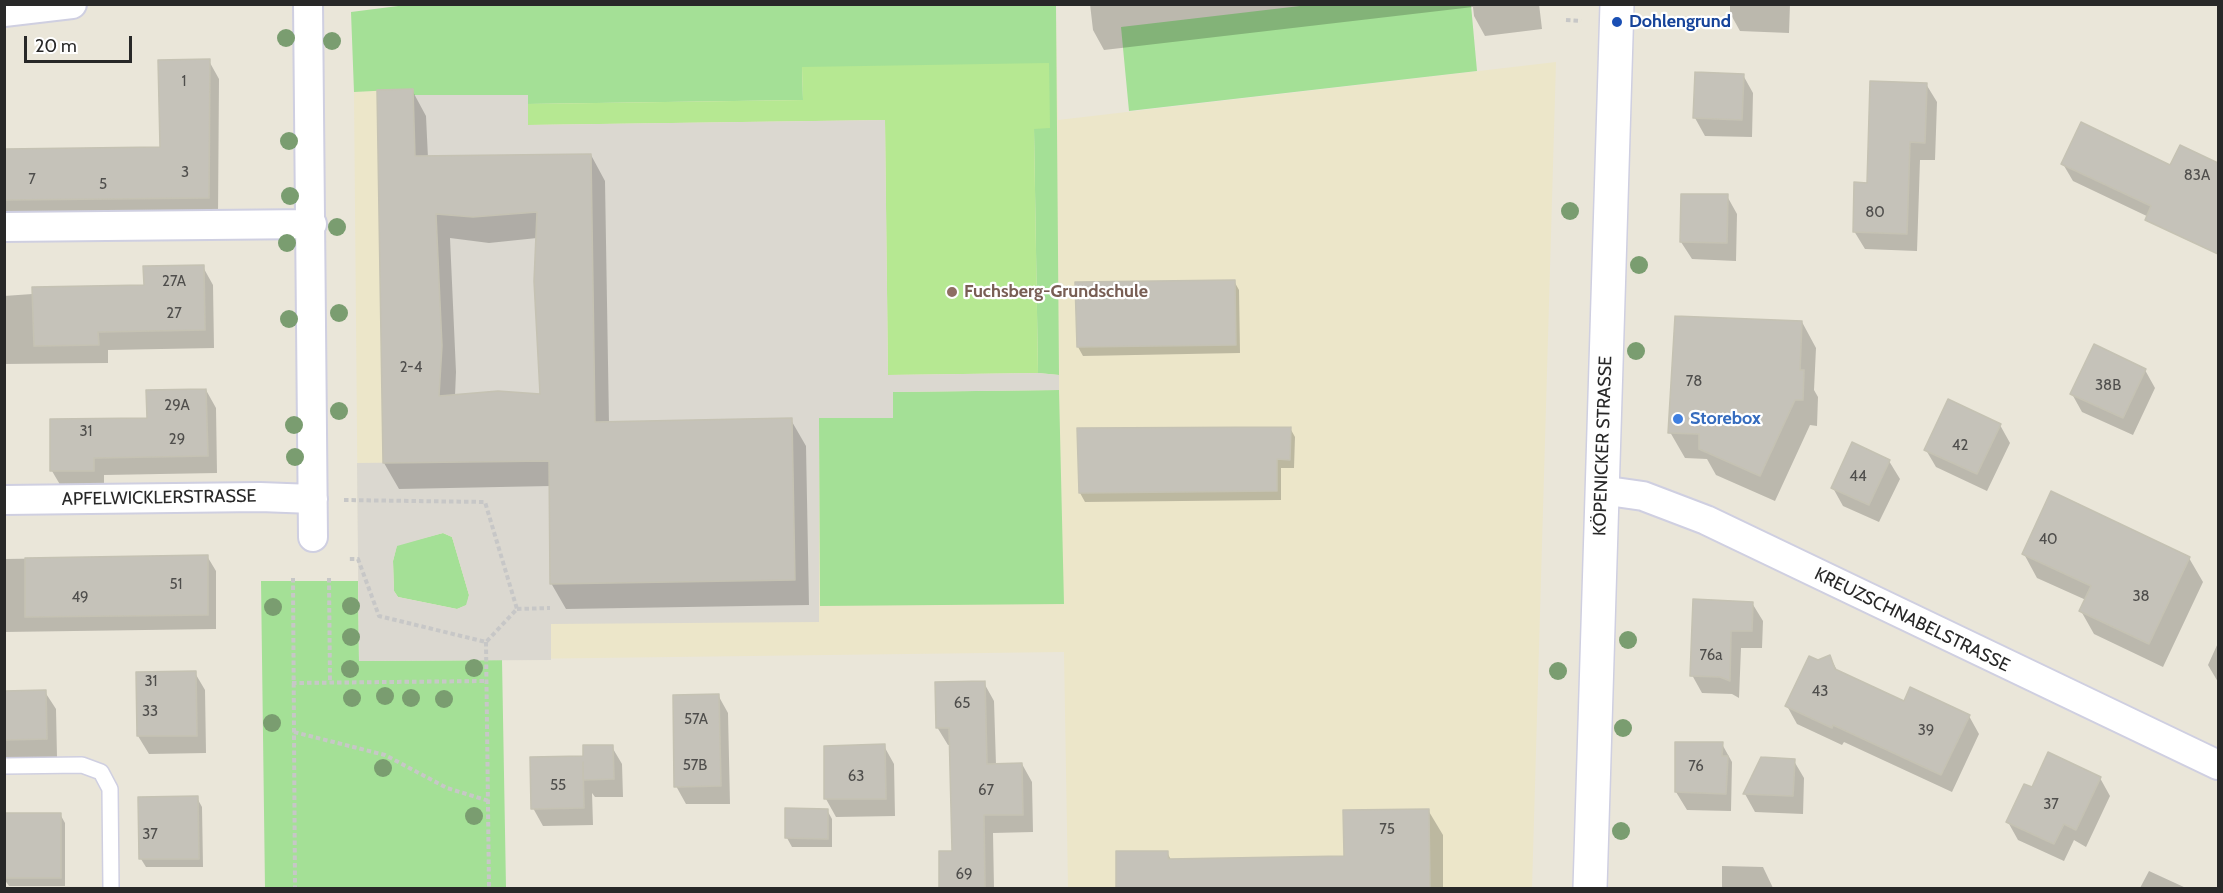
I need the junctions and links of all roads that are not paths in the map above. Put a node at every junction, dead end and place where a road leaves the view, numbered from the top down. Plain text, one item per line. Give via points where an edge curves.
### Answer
1 (72, 4) edge
2 (308, 4) edge
3 (1617, 4) edge
4 (4, 12) edge
5 (312, 224) junction
6 (4, 227) edge
7 (1601, 490) junction
8 (313, 499) junction
9 (4, 500) edge
10 (313, 537) dead end
11 (2218, 765) edge
12 (4, 766) edge
13 (111, 888) edge
14 (1590, 888) edge

1 - 4 street
2 - 5 street
3 - 7 main road, KÖPENICKER STRASSE
5 - 6 street
5 - 8 street
7 - 11 street, KREUZSCHNABELSTRASSE via 1643,496 1706,520
7 - 14 main road, KÖPENICKER STRASSE
8 - 9 street, APFELWICKLERSTRASSE via 260,496
8 - 10 street
12 - 13 lane via 82,765 101,772 110,789

